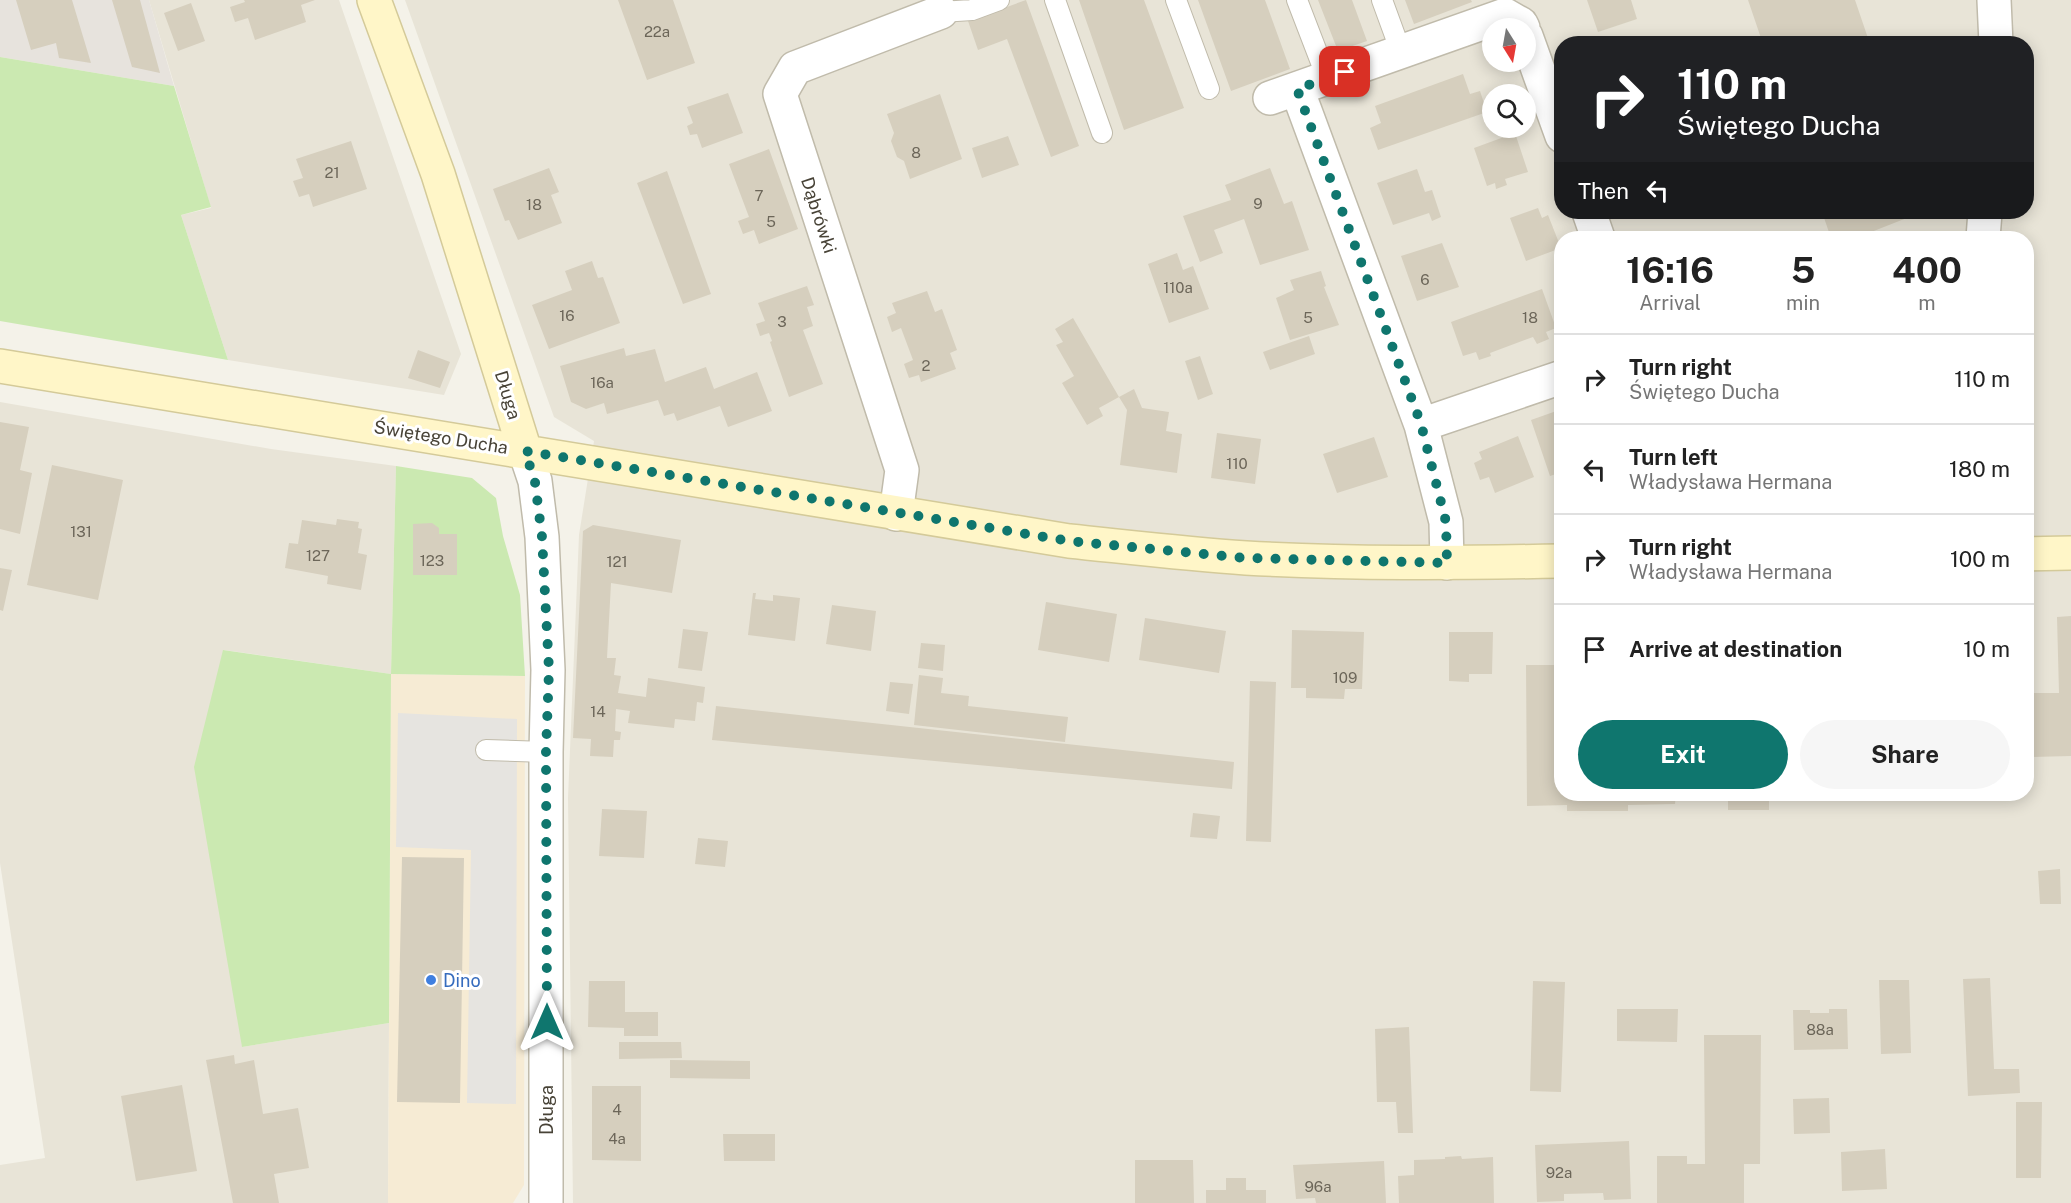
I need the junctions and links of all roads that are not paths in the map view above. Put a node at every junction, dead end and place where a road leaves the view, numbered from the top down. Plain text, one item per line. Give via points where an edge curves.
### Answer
1 (374, 0) edge
2 (999, 0) edge
3 (1055, 0) edge
4 (1176, 0) edge
5 (1297, 0) edge
6 (1382, 0) edge
7 (1994, 0) edge
8 (941, 12) joint
9 (1482, 29) edge
10 (1996, 36) edge
11 (1401, 52) junction
12 (1535, 72) edge
13 (1209, 89) dead end
14 (1298, 89) junction
15 (1554, 117) edge
16 (1102, 133) dead end
17 (0, 366) edge
18 (1554, 380) edge
19 (1421, 424) junction
20 (525, 451) junction
21 (896, 514) junction
22 (2071, 553) edge
23 (2034, 554) edge
24 (1554, 561) edge
25 (1447, 563) junction
26 (486, 750) dead end
27 (546, 752) junction
28 (546, 1203) edge

1 - 20 main road, Długa via 438,174
2 - 8 lane via 972,10
3 - 16 lane
4 - 13 lane
5 - 14 lane
6 - 11 lane
7 - 10 street
8 - 21 street, Dąbrówki via 795,68 780,94 902,470
9 - 11 street
11 - 14 street
12 - 15 street
14 - 19 street
17 - 20 main road, Świętego Ducha
18 - 19 street
19 - 25 street via 1446,522
20 - 21 main road, Świętego Ducha
20 - 27 street, Długa via 535,482 542,537 549,670
21 - 25 main road, Świętego Ducha via 1069,541 1245,558
22 - 23 main road
24 - 25 main road, Świętego Ducha
26 - 27 lane
27 - 28 street, Długa

